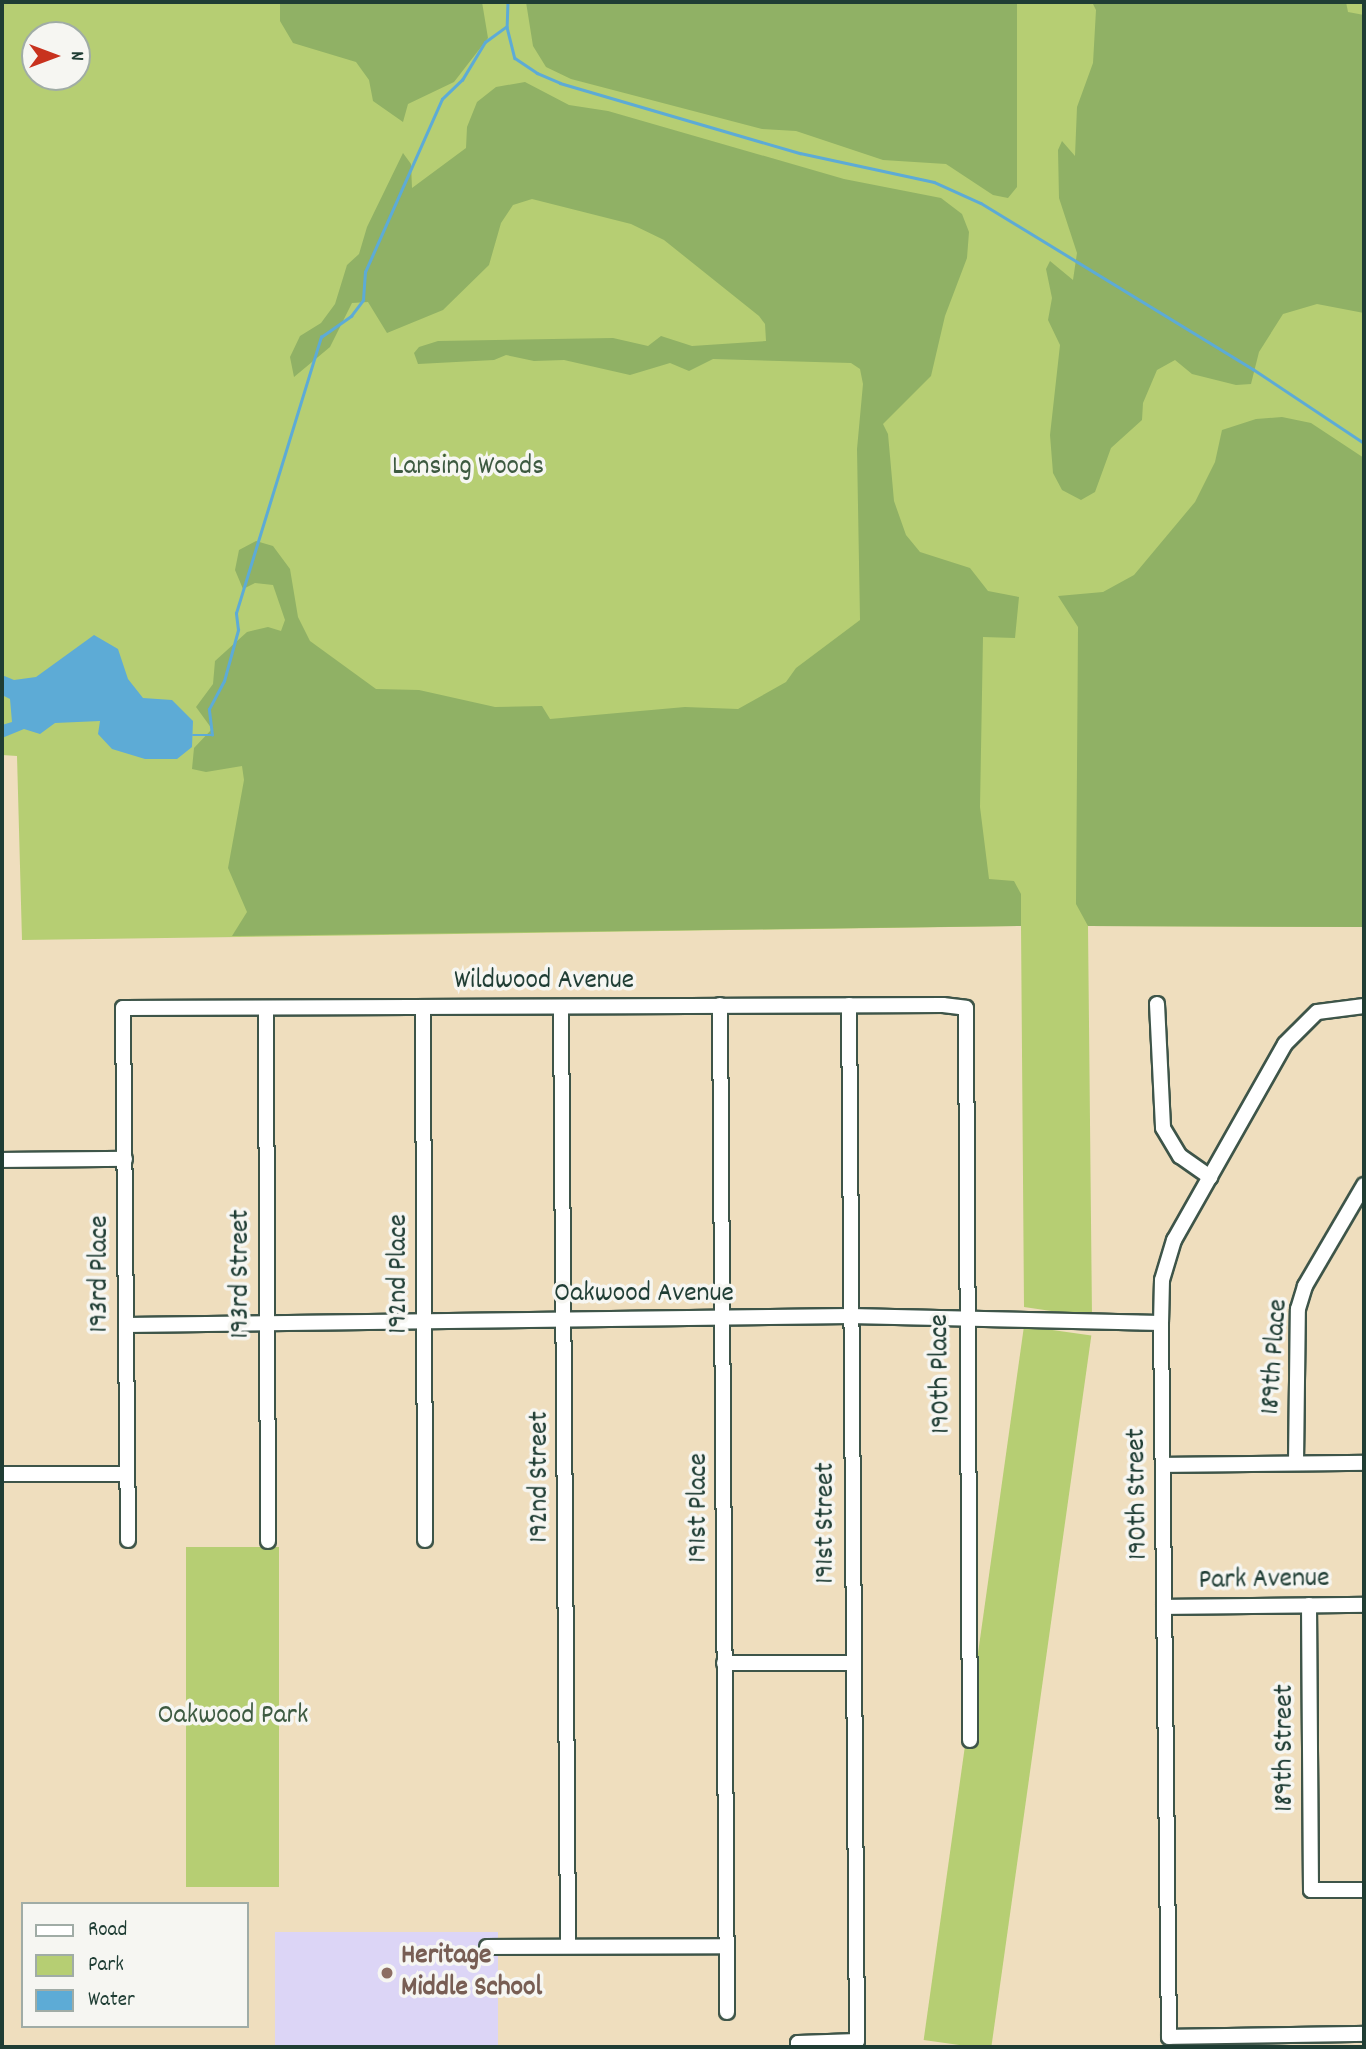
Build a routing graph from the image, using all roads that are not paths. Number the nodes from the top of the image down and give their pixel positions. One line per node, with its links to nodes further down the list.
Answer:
1 (1157, 1004): 12 (street)
2 (720, 1005): 3 (street, Wildwood Avenue); 5 (street, Wildwood Avenue); 18 (street, 191st Place)
3 (849, 1005): 9 (street, Wildwood Avenue); 14 (street, 191st Street)
4 (1364, 1006): 12 (street, 190th Street)
5 (561, 1007): 8 (street, Wildwood Avenue); 16 (street, 192nd Street)
6 (123, 1008): 7 (street, Wildwood Avenue); 10 (street, 193rd Place)
7 (266, 1008): 8 (street, Wildwood Avenue); 19 (street, 193rd Street)
8 (423, 1008): 17 (street, 192nd Place)
9 (966, 1009): 15 (street, 190th Place)
10 (125, 1159): 11 (street); 21 (street, 193rd Place)
11 (2, 1160)
12 (1210, 1177): 20 (street, 190th Street)
13 (1364, 1185): 22 (street, 189th Place)
14 (850, 1316): 15 (street, Oakwood Avenue); 18 (street, Oakwood Avenue); 34 (street, 191st Street)
15 (965, 1318): 20 (street, Oakwood Avenue); 35 (street, 190th Place)
16 (565, 1319): 17 (street, Oakwood Avenue); 18 (street, Oakwood Avenue); 37 (street, 192nd Street)
17 (425, 1320): 19 (street, Oakwood Avenue); 28 (street, 192nd Place)
18 (724, 1320): 33 (street, 191st Place)
19 (267, 1322): 21 (street, Oakwood Avenue); 29 (street, 193rd Street)
20 (1161, 1323): 24 (street, 190th Street)
21 (126, 1325): 26 (street, 193rd Place)
22 (1296, 1463): 23 (street); 24 (street)
23 (1364, 1463)
24 (1163, 1465): 32 (street, 190th Street)
25 (2, 1474): 26 (street)
26 (127, 1474): 27 (street, 193rd Place)
27 (128, 1540)
28 (425, 1540)
29 (268, 1541)
30 (1309, 1605): 31 (street, Park Avenue); 32 (street, Park Avenue); 36 (street, 189th Street)
31 (1364, 1605)
32 (1164, 1607): 41 (street, 190th Street)
33 (724, 1663): 34 (street); 38 (street, 191st Place)
34 (853, 1663): 42 (street, 191st Street)
35 (970, 1740)
36 (1364, 1890)
37 (568, 1946): 38 (street); 39 (street)
38 (726, 1946): 40 (street, 191st Place)
39 (487, 1947)
40 (727, 2011)
41 (1364, 2034)
42 (798, 2045)

